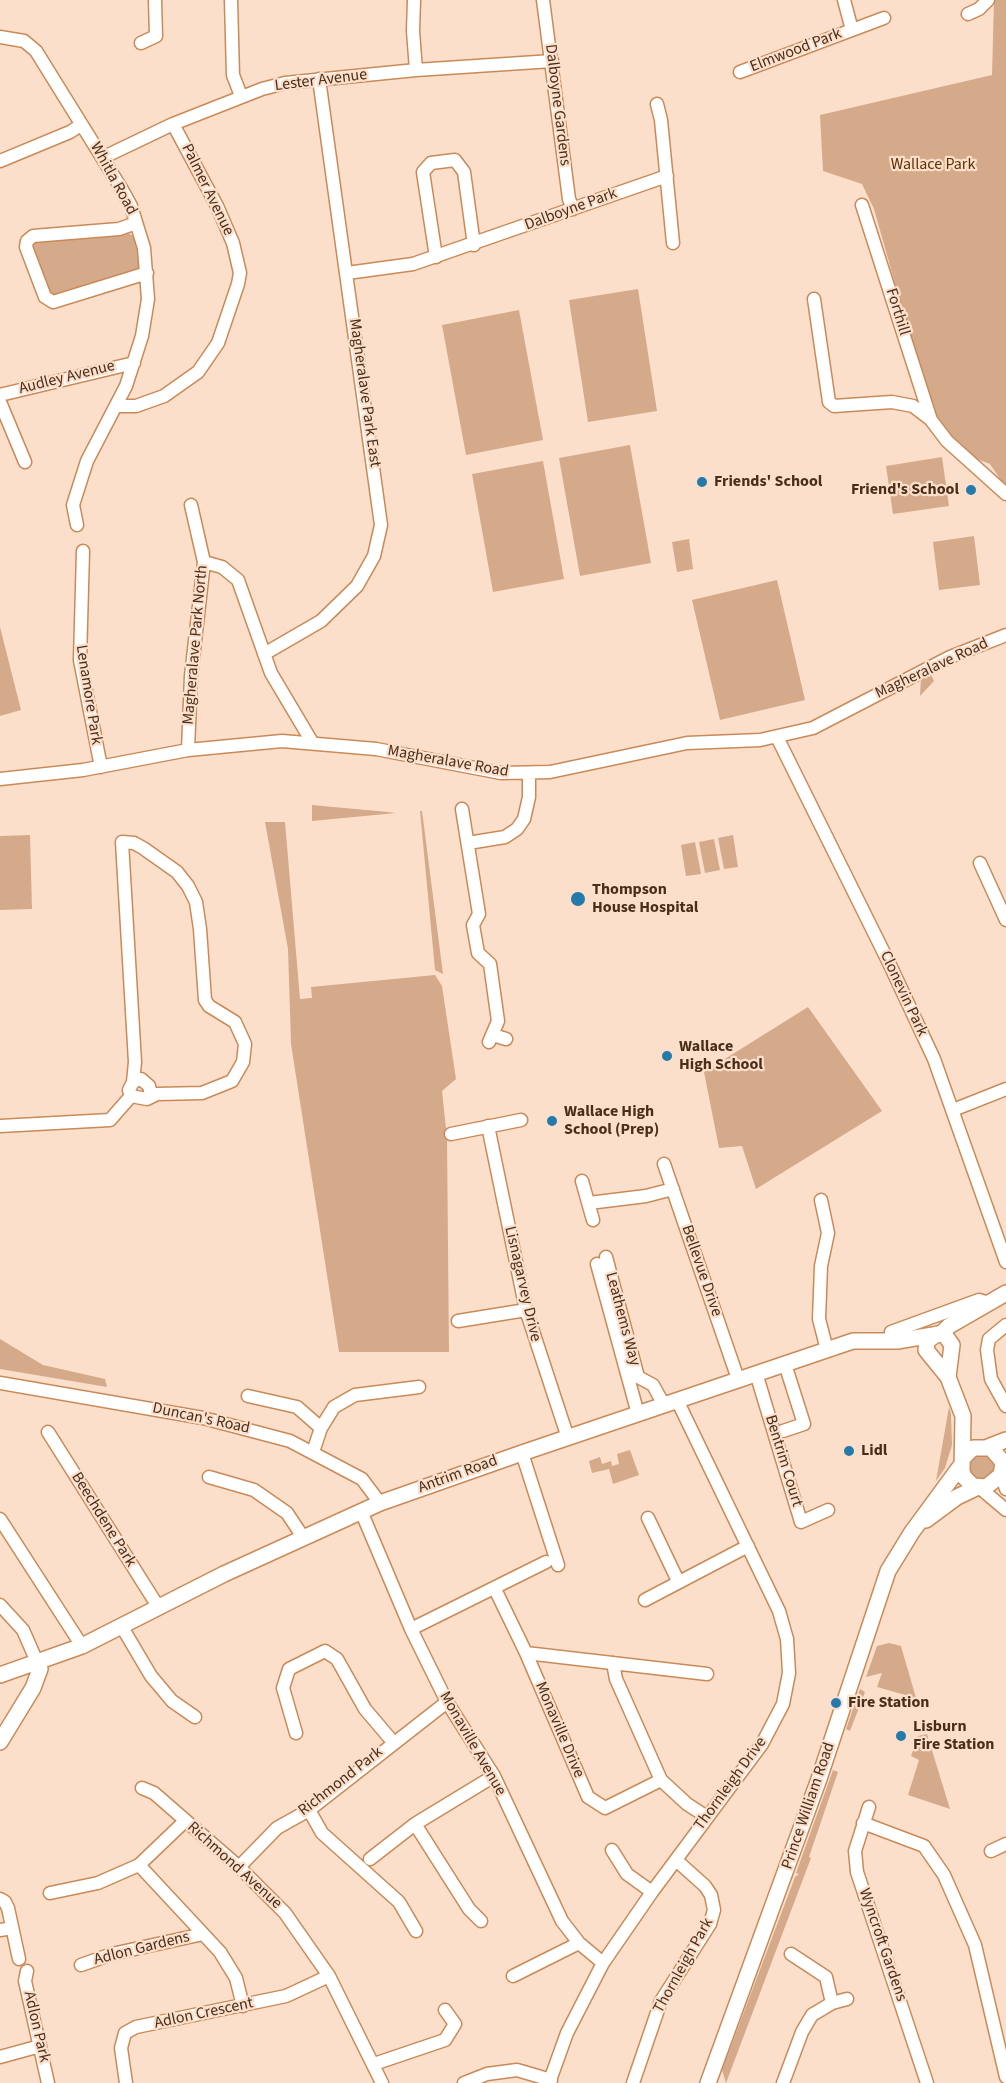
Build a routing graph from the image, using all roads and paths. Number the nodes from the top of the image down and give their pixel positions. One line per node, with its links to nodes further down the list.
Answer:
1 (155, 0): 11 (street)
2 (231, 0): 16 (street)
3 (414, 0): 13 (street)
4 (543, 0): 12 (street, Dalboyne Gardens)
5 (844, 0): 9 (street, Elmwood Park)
6 (988, 0): 7 (street)
7 (968, 14)
8 (884, 18): 9 (street, Elmwood Park)
9 (852, 30): 14 (street, Elmwood Park)
10 (0, 37): 19 (street, Whitla Road)
11 (141, 43)
12 (552, 61): 13 (street, Lester Avenue); 24 (street, Dalboyne Gardens)
13 (416, 70): 15 (street, Lester Avenue)
14 (740, 72)
15 (319, 79): 16 (street, Lester Avenue); 30 (street, Magheralave Park East)
16 (242, 96): 18 (street, Lester Avenue)
17 (657, 104): 22 (street)
18 (173, 124): 20 (street, Lester Avenue); 35 (street, Palmer Avenue)
19 (81, 125): 20 (street, Whitla Road); 21 (street)
20 (104, 157): 25 (street, Whitla Road)
21 (0, 161)
22 (667, 176): 24 (street, Dalboyne Park); 26 (street)
23 (862, 205): 36 (street, Forthill)
24 (573, 209): 27 (street, Dalboyne Park)
25 (136, 223): 29 (street, Whitla Road); 29 (street)
26 (673, 243)
27 (474, 245): 28 (street, Dalboyne Park); 28 (street)
28 (436, 257): 30 (street, Dalboyne Park)
29 (147, 273): 32 (street, Whitla Road)
30 (347, 273): 44 (street, Magheralave Park East)
31 (814, 299): 36 (street, Forthill)
32 (134, 363): 33 (street, Audley Avenue); 35 (street, Whitla Road)
33 (0, 395)
34 (0, 402): 37 (street)
35 (117, 406): 40 (street, Whitla Road)
36 (931, 420): 38 (street, Forthill)
37 (25, 462)
38 (1006, 494)
39 (191, 504): 42 (street, Magheralave Park North)
40 (77, 525)
41 (83, 551): 48 (street, Lenamore Park)
42 (204, 562): 44 (street); 47 (street, Magheralave Park North)
43 (1006, 635): 45 (street, Magheralave Road)
44 (264, 654): 46 (street)
45 (777, 736): 49 (street, Magheralave Road); 60 (street, Clonevin Park)
46 (312, 742): 47 (street, Magheralave Road); 49 (street, Magheralave Road)
47 (188, 750): 48 (street, Magheralave Road)
48 (100, 766): 50 (street, Magheralave Road)
49 (529, 774): 52 (street)
50 (2, 780)
51 (462, 809): 52 (street)
52 (468, 843): 55 (street)
53 (980, 863): 54 (street)
54 (1006, 920)
55 (506, 1039)
56 (133, 1082): 58 (street); 58 (street); 59 (street)
57 (1006, 1089): 60 (street)
58 (151, 1094): 59 (street)
59 (131, 1096): 62 (street)
60 (953, 1110): 71 (street, Clonevin Park)
61 (521, 1120): 63 (street)
62 (0, 1126)
63 (488, 1126): 64 (street); 74 (street, Lisnagarvey Drive)
64 (451, 1134)
65 (664, 1164): 67 (street, Bellevue Drive)
66 (582, 1180): 69 (street)
67 (672, 1189): 69 (street); 87 (street, Bellevue Drive)
68 (820, 1200): 81 (street)
69 (589, 1203): 70 (street)
70 (594, 1220)
71 (1006, 1262)
72 (1005, 1296): 73 (main road, Antrim Road)
73 (989, 1303): 75 (main road, Antrim Road); 76 (street)
74 (526, 1310): 77 (street); 98 (street, Lisnagarvey Drive)
75 (974, 1314): 79 (main road, Antrim Road); 82 (main road, Antrim Road)
76 (931, 1317): 79 (street); 80 (street)
77 (458, 1321)
78 (1006, 1325): 92 (street)
79 (937, 1334): 80 (main road, Antrim Road); 82 (main road); 83 (main road)
80 (894, 1337): 81 (main road, Antrim Road); 83 (main road, Antrim Road)
81 (827, 1350): 84 (main road, Antrim Road)
82 (952, 1351): 83 (main road); 86 (main road)
83 (932, 1358): 86 (main road)
84 (785, 1364): 85 (main road, Antrim Road); 96 (street, Bentrim Court)
85 (756, 1373): 87 (main road, Antrim Road); 108 (street, Bentrim Court)
86 (948, 1377): 94 (main road)
87 (738, 1379): 91 (main road, Antrim Road)
88 (0, 1383): 101 (street, Duncan's Road)
89 (419, 1387): 95 (street)
90 (248, 1395): 95 (street)
91 (670, 1402): 93 (main road, Antrim Road); 93 (street, Leathems Way); 115 (street, Thornleigh Drive)
92 (1006, 1406)
93 (638, 1414): 98 (main road, Antrim Road)
94 (963, 1416): 100 (main road); 103 (main road)
95 (321, 1428): 101 (street)
96 (783, 1431)
97 (48, 1432): 120 (street, Beechdene Park)
98 (568, 1438): 102 (main road, Antrim Road)
99 (1006, 1440): 100 (main road)
100 (987, 1447): 103 (main road); 104 (main road)
101 (313, 1452): 107 (street, Duncan's Road)
102 (522, 1452): 107 (main road, Antrim Road); 117 (street)
103 (963, 1461): 106 (main road); 113 (main road, Prince William Road)
104 (1004, 1475): 106 (main road)
105 (210, 1478): 114 (street)
106 (979, 1487): 109 (street); 113 (main road, Prince William Road)
107 (380, 1503): 110 (main road, Antrim Road)
108 (828, 1510)
109 (1006, 1510)
110 (361, 1511): 114 (main road, Antrim Road); 122 (street, Monaville Avenue)
111 (648, 1518): 116 (street)
112 (0, 1519): 123 (street)
113 (912, 1532): 179 (main road, Prince William Road)
114 (303, 1537): 120 (main road, Antrim Road)
115 (748, 1546): 116 (street); 139 (street, Thornleigh Drive)
116 (678, 1581): 118 (street)
117 (495, 1589): 122 (street); 124 (street, Monaville Drive)
118 (645, 1600)
119 (0, 1605): 125 (street)
120 (159, 1608): 121 (main road, Antrim Road)
121 (122, 1627): 123 (main road, Antrim Road); 130 (street)
122 (411, 1629): 129 (street, Monaville Avenue)
123 (82, 1646): 125 (main road, Antrim Road)
124 (526, 1653): 126 (street); 135 (street, Monaville Drive)
125 (37, 1662): 128 (main road, Antrim Road); 132 (main road)
126 (613, 1663): 127 (street); 135 (street)
127 (706, 1674)
128 (0, 1675)
129 (447, 1702): 133 (street, Richmond Park); 134 (street, Monaville Avenue)
130 (195, 1717)
131 (296, 1734): 133 (street)
132 (0, 1742)
133 (393, 1742): 138 (street, Richmond Park)
134 (494, 1776): 142 (street); 157 (street, Monaville Avenue)
135 (661, 1780): 139 (street)
136 (142, 1788): 140 (street, Richmond Avenue)
137 (869, 1807): 141 (street, Wyncroft Gardens)
138 (309, 1810): 149 (street, Richmond Park); 155 (street)
139 (707, 1817): 147 (street, Thornleigh Drive)
140 (184, 1822): 148 (street); 149 (street, Richmond Avenue)
141 (863, 1823): 172 (street); 181 (street, Wyncroft Gardens)
142 (415, 1824): 146 (street); 153 (street)
143 (1006, 1844): 145 (street)
144 (612, 1850): 150 (street)
145 (991, 1851)
146 (370, 1859)
147 (676, 1860): 150 (street, Thornleigh Drive); 178 (street, Thornleigh Park)
148 (139, 1865): 151 (street); 156 (street, Adlon Gardens)
149 (239, 1867): 163 (street, Richmond Avenue)
150 (652, 1892): 160 (street, Thornleigh Drive)
151 (50, 1893)
152 (0, 1899): 154 (street)
153 (481, 1921)
154 (6, 1929): 159 (street)
155 (416, 1931)
156 (203, 1934): 161 (street, Adlon Gardens); 167 (street, Adlon Gardens)
157 (579, 1943): 160 (street, Monaville Avenue); 164 (street)
158 (791, 1954): 166 (street)
159 (20, 1959)
160 (603, 1964): 173 (street, Thornleigh Drive)
161 (81, 1965)
162 (27, 1971): 169 (street, Adlon Park)
163 (329, 1976): 167 (street, Adlon Crescent); 171 (street, Richmond Avenue)
164 (513, 1976)
165 (847, 1999): 166 (street)
166 (832, 2003): 180 (street)
167 (243, 2006): 175 (street, Adlon Crescent)
168 (446, 2010): 171 (street)
169 (40, 2046): 170 (street); 174 (street, Adlon Park)
170 (0, 2057)
171 (374, 2064): 176 (street, Richmond Avenue)
172 (1006, 2077)
173 (550, 2082): 177 (street)
174 (48, 2083)
175 (126, 2083)
176 (382, 2083)
177 (464, 2083)
178 (633, 2083)
179 (708, 2083)
180 (783, 2083)
181 (927, 2083)

